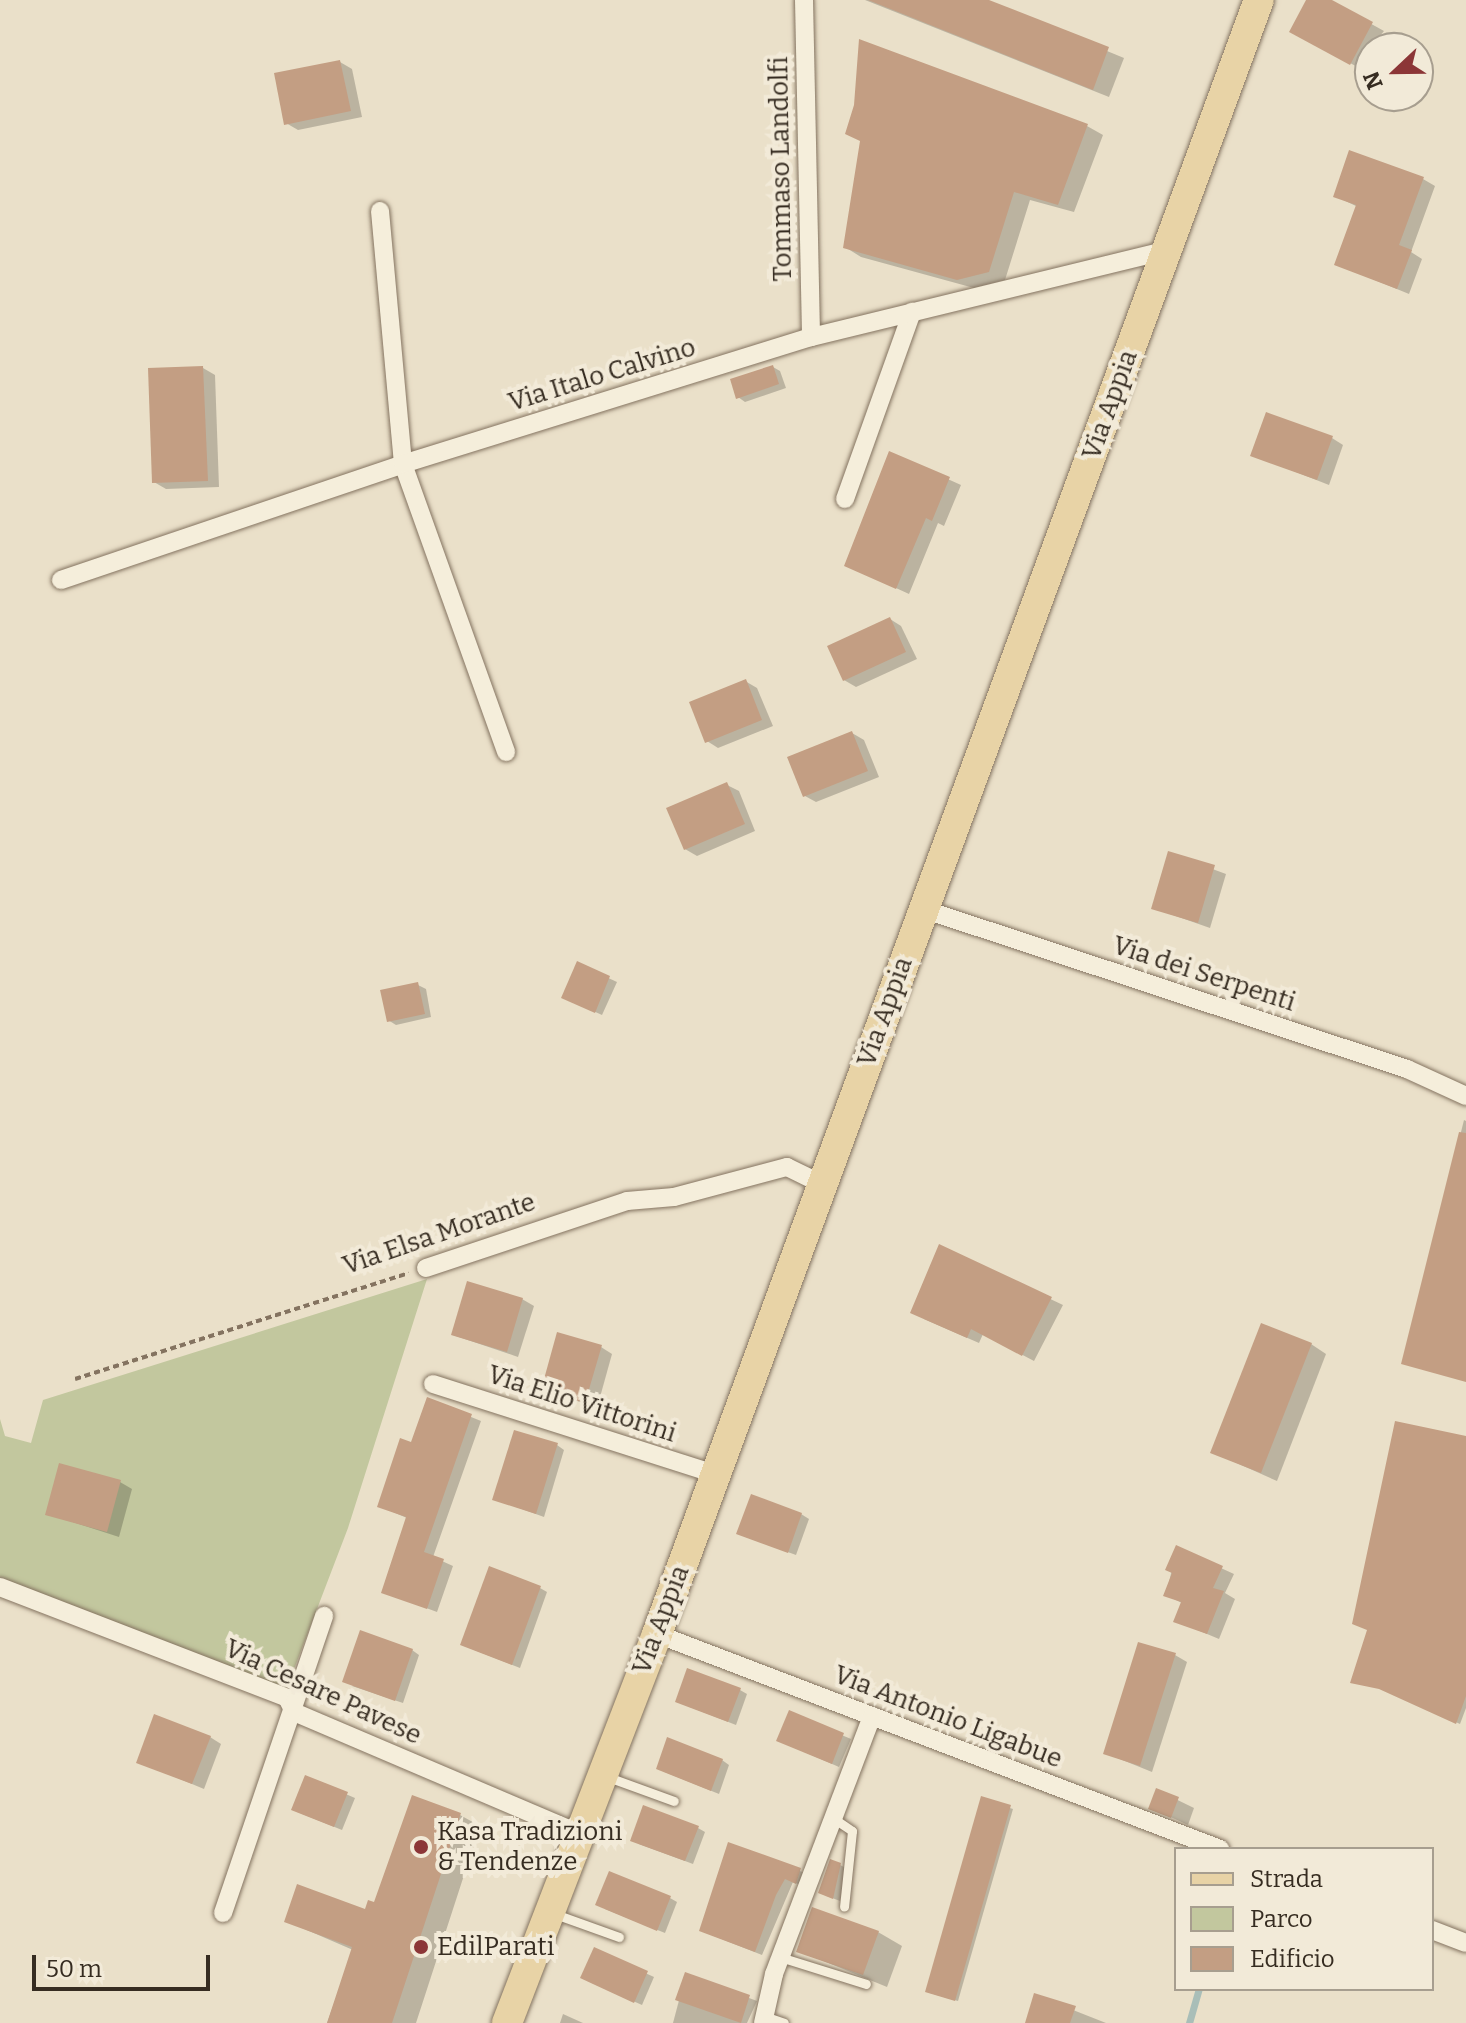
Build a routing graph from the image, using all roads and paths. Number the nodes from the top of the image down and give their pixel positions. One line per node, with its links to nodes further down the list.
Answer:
1 (804, 0): 6 (street, Tommaso Landolfi)
2 (1259, 0): 4 (main road, Via Appia)
3 (380, 211): 7 (street)
4 (1168, 250): 5 (street, Via Italo Calvino); 11 (main road, Via Appia)
5 (912, 312): 6 (street, Via Italo Calvino); 8 (street)
6 (811, 337): 7 (street, Via Italo Calvino)
7 (403, 464): 9 (street, Via Italo Calvino); 10 (street)
8 (845, 499)
9 (61, 580)
10 (506, 752)
11 (923, 909): 12 (street, Via dei Serpenti); 13 (main road, Via Appia)
12 (1466, 1096)
13 (822, 1184): 14 (street, Via Elsa Morante); 17 (main road, Via Appia)
14 (426, 1268): 15 (path, Via Elsa Morante)
15 (75, 1379)
16 (433, 1384): 17 (street, Via Elio Vittorini)
17 (715, 1474): 20 (main road, Via Appia)
18 (0, 1587): 21 (street, Via Cesare Pavese)
19 (324, 1616): 21 (street)
20 (657, 1634): 22 (street, Via Antonio Ligabue); 23 (main road, Via Appia)
21 (294, 1712): 26 (street, Via Cesare Pavese); 30 (street)
22 (872, 1716): 25 (street); 27 (street, Via Antonio Ligabue)
23 (601, 1774): 24 (lane); 26 (main road, Via Appia)
24 (674, 1801)
25 (833, 1818): 28 (lane); 34 (street)
26 (577, 1833): 29 (main road, Via Appia)
27 (1215, 1847)
28 (844, 1907)
29 (548, 1912): 32 (lane); 37 (main road, Via Appia)
30 (223, 1913)
31 (1434, 1931): 33 (street)
32 (619, 1937)
33 (1466, 1943)
34 (780, 1957): 35 (lane); 36 (street)
35 (866, 1984)
36 (764, 2020): 38 (lane)
37 (507, 2023)
38 (784, 2023)

